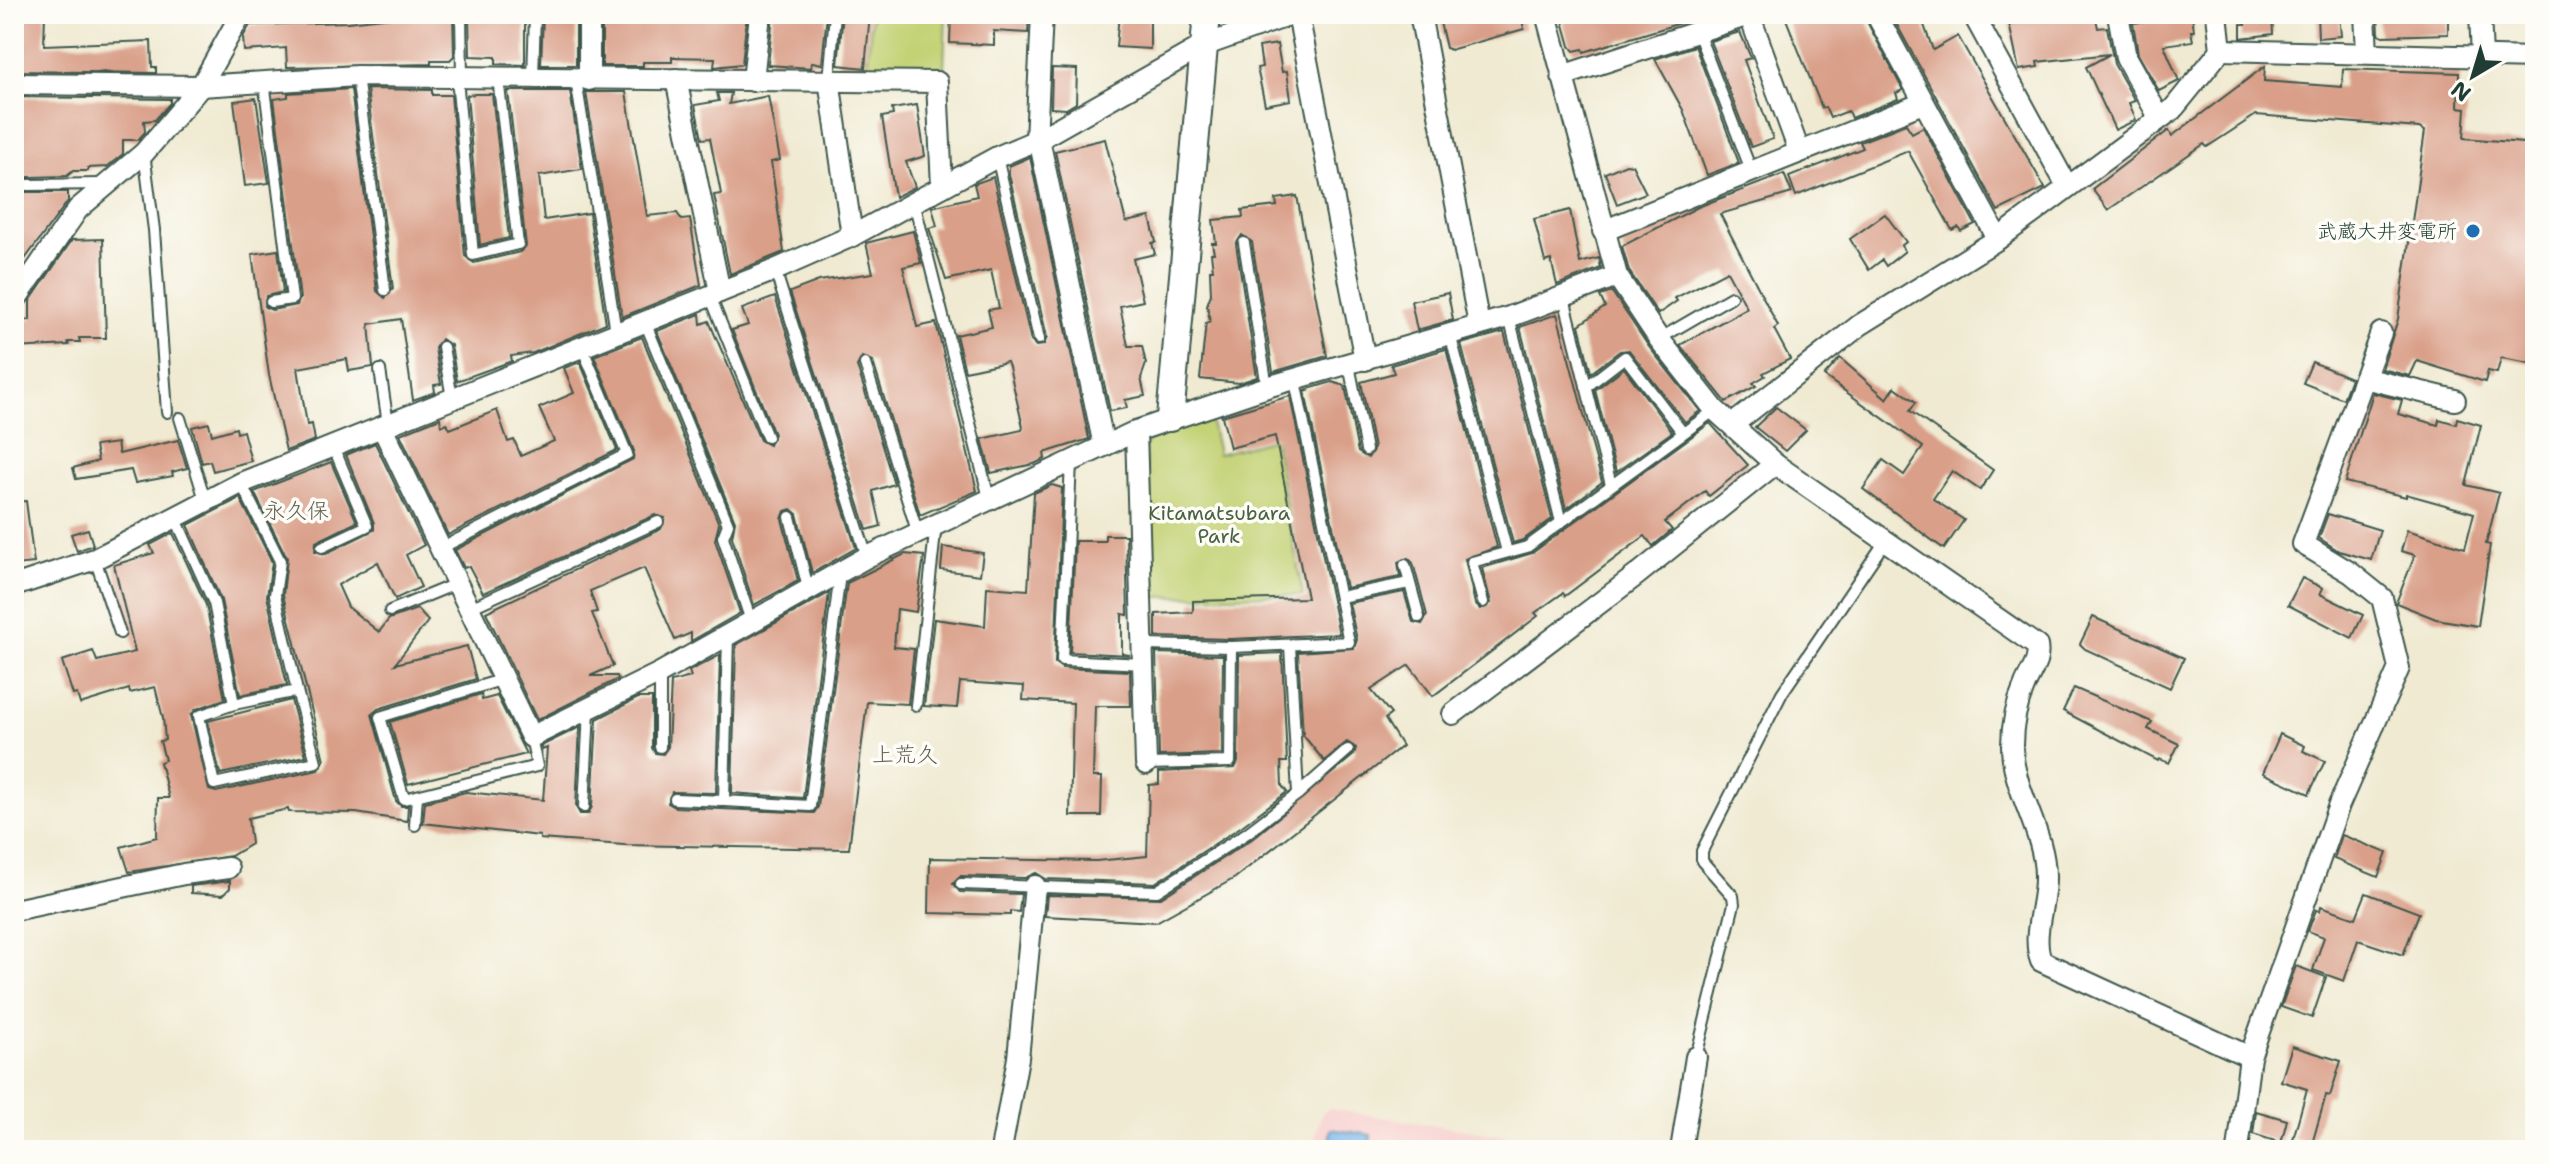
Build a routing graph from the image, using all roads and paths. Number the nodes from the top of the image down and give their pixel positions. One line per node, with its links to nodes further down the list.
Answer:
1 (333, 14): 19 (lane)
2 (461, 14): 28 (lane)
3 (535, 14): 30 (lane)
4 (589, 14): 32 (street)
5 (760, 14): 35 (street)
6 (835, 14): 33 (lane)
7 (1042, 14): 40 (street)
8 (1207, 14): 21 (street)
9 (1296, 14): 21 (street); 72 (street)
10 (1420, 14): 64 (street)
11 (1546, 14): 27 (street)
12 (1876, 14): 38 (street)
13 (1973, 14): 47 (street)
14 (2118, 14): 39 (street)
15 (2217, 14): 22 (street)
16 (2365, 14): 23 (street)
17 (2480, 14): 24 (street)
18 (1749, 15): 20 (street); 41 (street)
19 (240, 16): 37 (street)
20 (1697, 30): 27 (street); 44 (lane)
21 (1203, 46): 40 (street); 84 (street)
22 (2221, 50): 23 (street); 39 (street)
23 (2367, 53): 24 (street)
24 (2482, 57): 25 (street)
25 (2535, 58)
26 (357, 76): 28 (street); 34 (street); 56 (lane)
27 (1562, 76): 50 (street)
28 (459, 78): 29 (street); 29 (lane)
29 (498, 78): 30 (street)
30 (533, 78): 32 (street)
31 (676, 79): 32 (street); 35 (street); 57 (street)
32 (582, 80): 65 (lane)
33 (829, 80): 35 (street); 48 (street); 51 (street)
34 (264, 81): 37 (street); 61 (lane)
35 (753, 81)
36 (14, 84): 37 (street)
37 (201, 86): 42 (street)
38 (1923, 103): 41 (street); 52 (street)
39 (2159, 117): 47 (street)
40 (1037, 139): 43 (street); 91 (street)
41 (1799, 151): 44 (street)
42 (144, 153): 45 (street); 82 (lane)
43 (997, 157): 48 (street); 68 (lane)
44 (1751, 170): 50 (street)
45 (108, 184): 46 (lane); 60 (street)
46 (28, 185)
47 (2067, 186): 52 (street)
48 (942, 187): 49 (street)
49 (914, 202): 51 (street); 97 (lane)
50 (1603, 231): 55 (street)
51 (852, 236): 54 (street)
52 (1998, 239): 85 (street)
53 (1244, 243): 77 (lane)
54 (775, 270): 57 (street); 109 (lane)
55 (1617, 276): 59 (street); 69 (street)
56 (385, 290)
57 (715, 294): 63 (street); 89 (lane)
58 (1731, 297): 69 (lane)
59 (1564, 298): 62 (street); 78 (lane)
60 (14, 302)
61 (271, 302)
62 (1509, 317): 64 (street); 102 (lane)
63 (645, 322): 65 (street); 122 (lane)
64 (1479, 325): 67 (street)
65 (616, 332): 71 (street)
66 (2381, 333): 75 (street)
67 (1450, 334): 72 (street); 108 (lane)
68 (1039, 339)
69 (1659, 339): 81 (street)
70 (443, 347): 79 (lane)
71 (582, 347): 79 (street); 107 (lane)
72 (1357, 363): 76 (street); 92 (lane)
73 (865, 364): 104 (lane)
74 (380, 370): 86 (lane)
75 (2364, 378): 80 (street); 150 (street)
76 (1295, 381): 77 (street); 117 (lane)
77 (1267, 387): 84 (street)
78 (1586, 387): 88 (lane); 96 (lane)
79 (452, 398): 86 (street)
80 (2455, 400)
81 (1715, 410): 85 (street); 88 (lane)
82 (167, 412)
83 (180, 418): 98 (lane)
84 (1170, 418): 87 (street)
85 (1732, 425): 94 (street)
86 (385, 426): 90 (street); 107 (street)
87 (1136, 431): 91 (street); 127 (street)
88 (1683, 433): 96 (lane)
89 (767, 437)
90 (333, 446): 95 (street); 106 (lane)
91 (1104, 446): 93 (street)
92 (1366, 450)
93 (1071, 462): 97 (street); 127 (lane)
94 (1775, 464): 105 (street); 134 (street)
95 (241, 483): 98 (street); 130 (lane)
96 (1611, 485): 102 (lane)
97 (989, 498): 103 (street)
98 (206, 503): 99 (street)
99 (175, 517): 110 (street); 131 (lane)
100 (790, 517): 116 (lane)
101 (658, 522): 119 (lane)
102 (1561, 522): 108 (lane)
103 (936, 524): 104 (street); 132 (lane)
104 (918, 534): 109 (street)
105 (1886, 540): 149 (lane); 150 (street)
106 (322, 547)
107 (441, 548): 113 (street)
108 (1507, 552): 118 (lane)
109 (867, 557): 112 (street)
110 (95, 559): 115 (street); 123 (lane)
111 (1405, 565): 114 (lane)
112 (840, 572): 116 (street); 142 (lane)
113 (458, 583): 119 (street); 120 (lane)
114 (1409, 583): 117 (lane); 121 (lane)
115 (14, 586)
116 (808, 588): 122 (street)
117 (1340, 597): 125 (lane)
118 (1483, 602)
119 (470, 608): 129 (street)
120 (390, 611)
121 (1419, 617)
122 (751, 621): 124 (street)
123 (120, 633)
124 (728, 634): 128 (street); 142 (lane)
125 (1290, 645): 126 (lane); 139 (lane)
126 (1231, 647): 127 (lane); 138 (lane)
127 (1144, 654): 138 (street)
128 (660, 673): 133 (street); 136 (lane)
129 (504, 679): 135 (street); 140 (lane)
130 (297, 691): 131 (lane); 131 (lane)
131 (234, 704)
132 (916, 705)
133 (589, 711): 135 (street); 143 (lane)
134 (1453, 714)
135 (531, 737): 140 (lane)
136 (660, 747)
137 (1348, 750): 139 (lane)
138 (1146, 764)
139 (1298, 794): 147 (lane)
140 (417, 796): 144 (lane)
141 (675, 799): 142 (lane)
142 (724, 801)
143 (584, 807)
144 (415, 825)
145 (228, 868): 148 (street)
146 (961, 884): 147 (lane)
147 (1035, 886): 151 (street)
148 (14, 910)
149 (1696, 1057): 152 (street)
150 (2250, 1057): 153 (street)
151 (1001, 1150)
152 (1681, 1150)
153 (2238, 1150)

